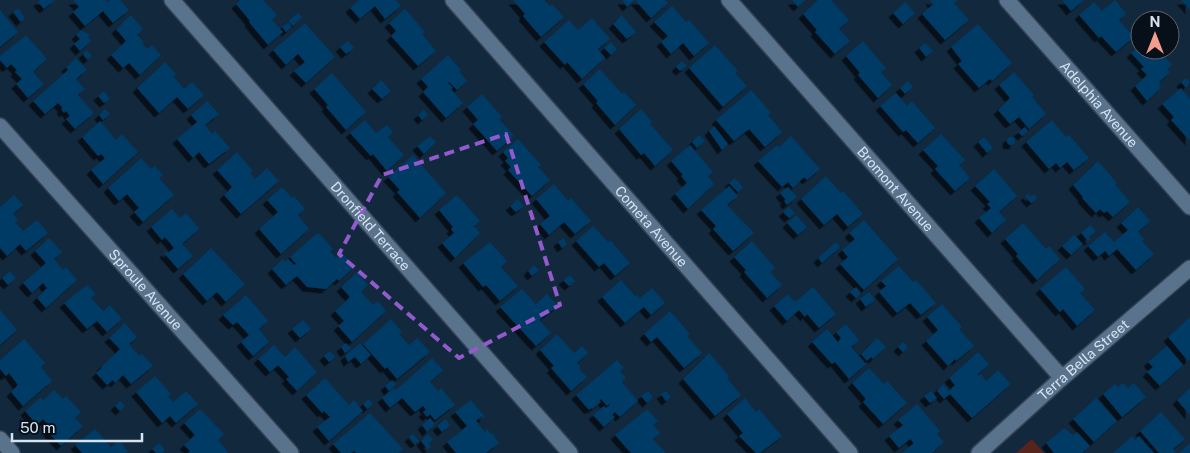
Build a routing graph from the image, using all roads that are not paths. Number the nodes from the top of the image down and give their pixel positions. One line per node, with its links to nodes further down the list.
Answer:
1 (172, 0): 12 (street, Dronfield Terrace)
2 (453, 0): 13 (street, Cometa Avenue)
3 (729, 0): 8 (street, Bromont Avenue)
4 (1007, 0): 6 (street, Adelphia Avenue)
5 (0, 126): 11 (street, Sproule Avenue)
6 (1190, 207)
7 (1190, 268): 8 (street, Terra Bella Street)
8 (1062, 378): 14 (street, Terra Bella Street)
9 (0, 439): 10 (street)
10 (12, 453)
11 (291, 453)
12 (570, 453)
13 (850, 453)
14 (980, 453)

